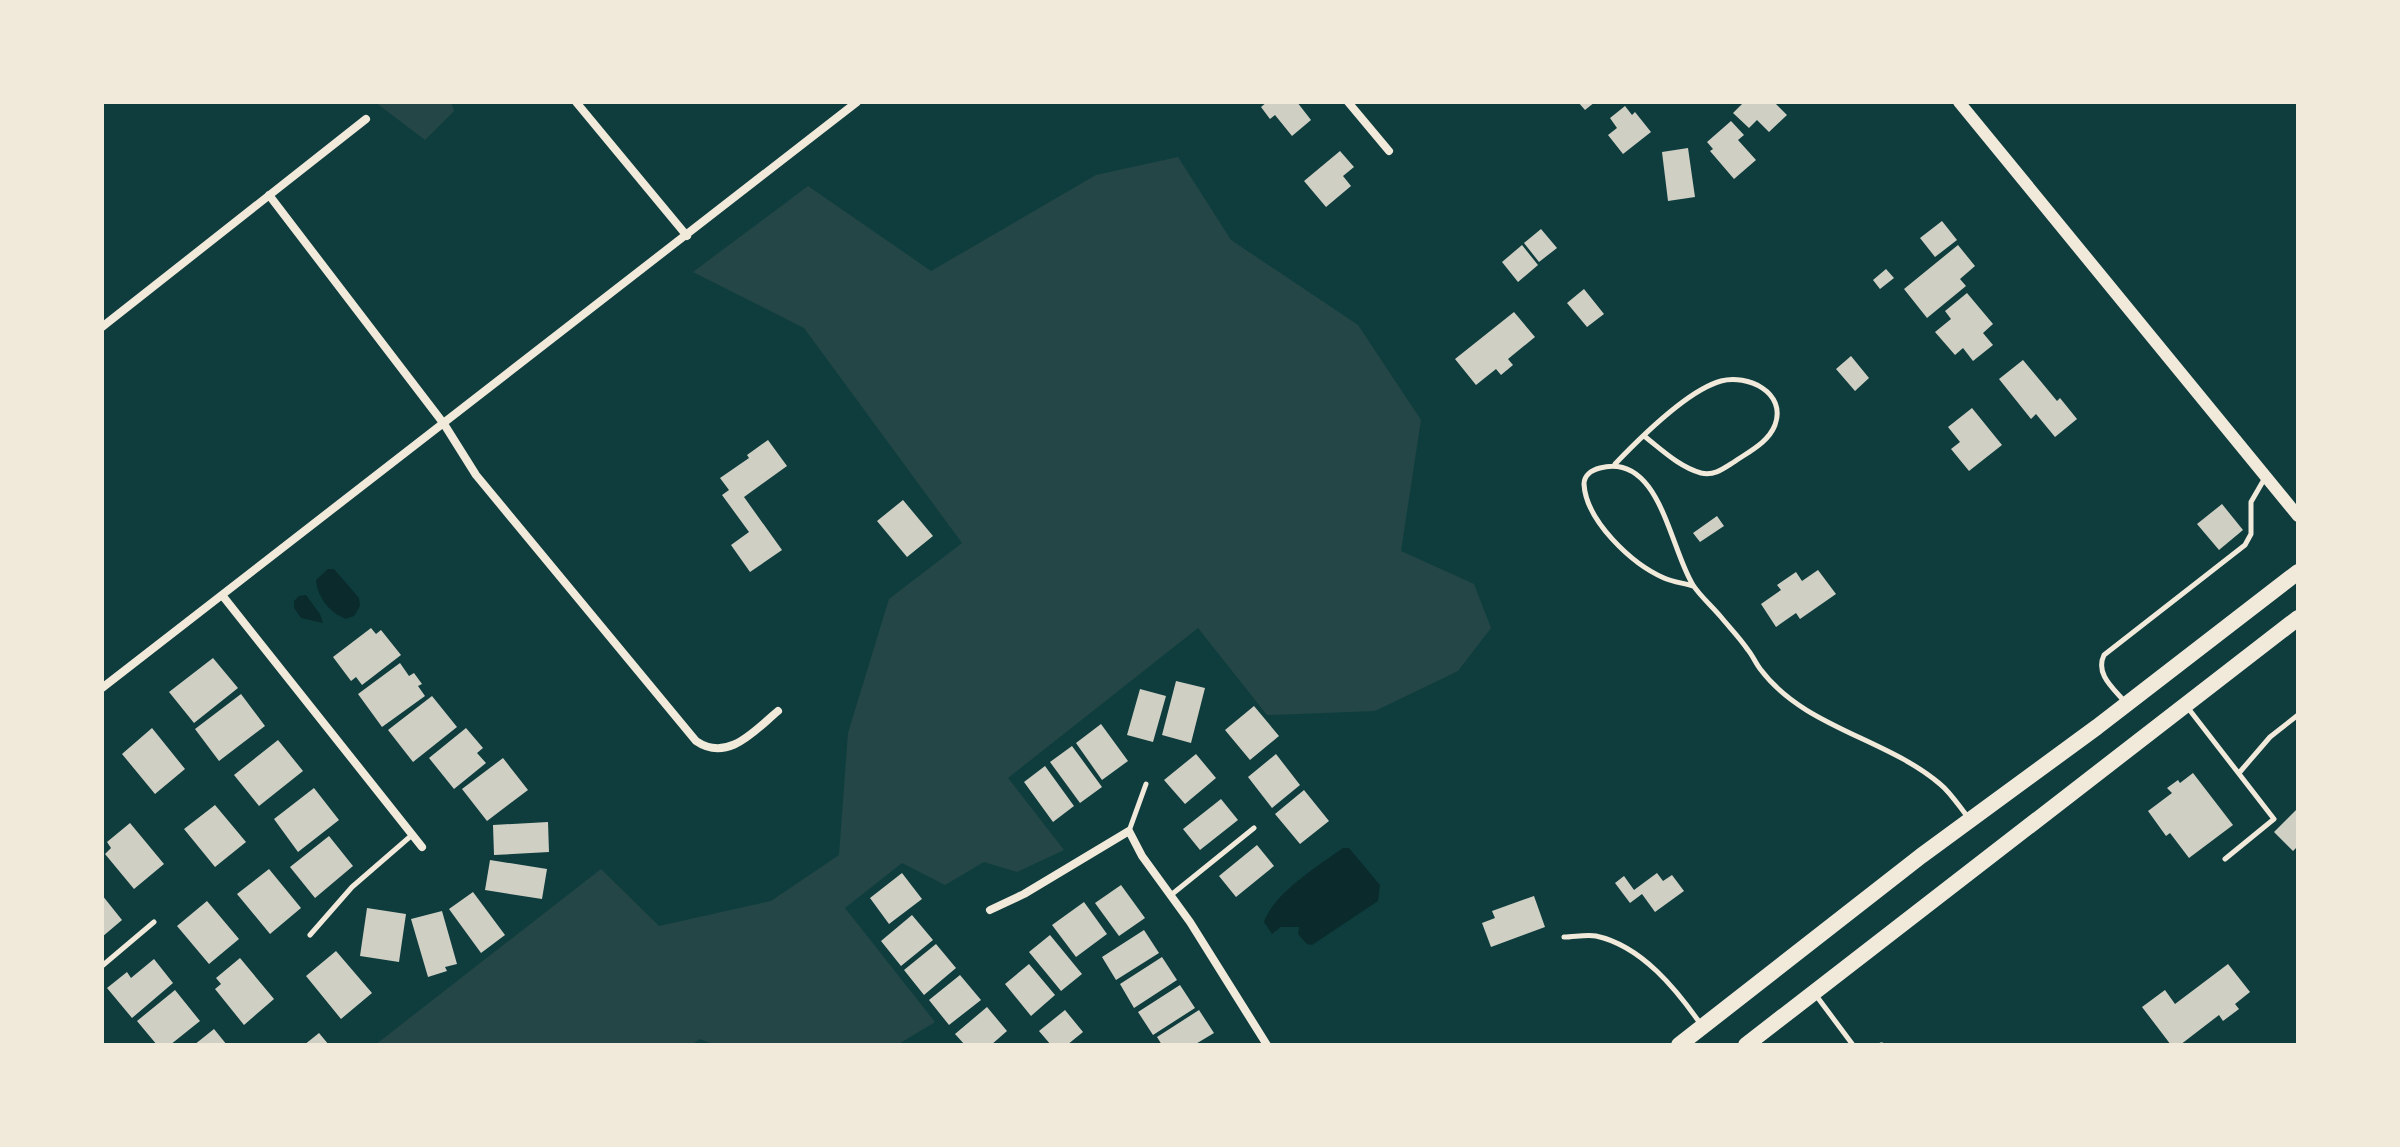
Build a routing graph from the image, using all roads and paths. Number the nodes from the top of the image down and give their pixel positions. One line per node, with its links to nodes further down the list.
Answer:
1 (576, 102): 8 (street)
2 (857, 102): 8 (street)
3 (1348, 102): 6 (street)
4 (1959, 102): 13 (street)
5 (366, 119): 7 (street)
6 (1389, 151)
7 (269, 195): 9 (street); 10 (street)
8 (687, 236): 10 (street)
9 (102, 327)
10 (444, 424): 17 (street); 22 (street)
11 (1644, 436): 11 (lane); 12 (lane)
12 (1615, 464): 16 (lane); 16 (lane)
13 (2266, 475): 14 (street); 20 (lane)
14 (2298, 516)
15 (2298, 572): 20 (main road)
16 (1693, 586): 26 (lane)
17 (222, 595): 19 (street); 29 (street)
18 (2298, 618): 21 (main road)
19 (102, 688)
20 (2127, 704): 26 (main road)
21 (2185, 704): 24 (lane); 38 (main road)
22 (778, 711)
23 (2298, 715): 24 (lane)
24 (2239, 773): 31 (lane)
25 (1146, 784): 28 (lane)
26 (1970, 820): 39 (main road)
27 (1254, 828): 32 (lane)
28 (1129, 831): 32 (street); 33 (street)
29 (412, 835): 30 (street); 35 (lane)
30 (422, 847)
31 (2225, 859)
32 (1171, 895): 40 (street)
33 (990, 910)
34 (154, 922): 37 (lane)
35 (310, 935)
36 (1564, 937): 39 (lane)
37 (102, 966)
38 (1813, 992): 42 (main road); 43 (lane)
39 (1702, 1027): 41 (main road)
40 (1267, 1045)
41 (1679, 1045)
42 (1746, 1045)
43 (1853, 1045)

